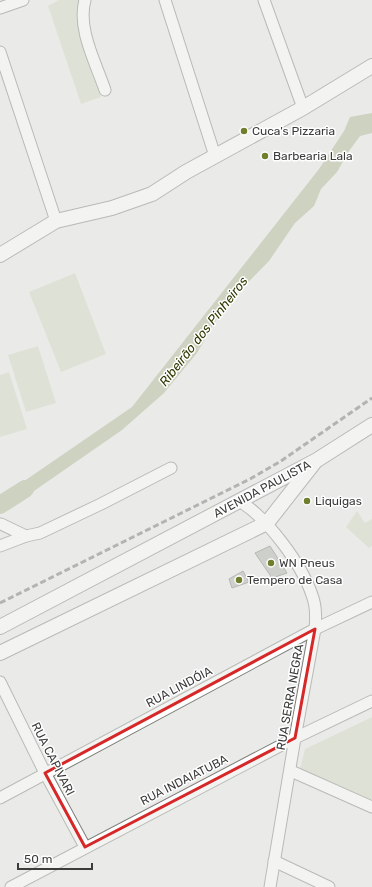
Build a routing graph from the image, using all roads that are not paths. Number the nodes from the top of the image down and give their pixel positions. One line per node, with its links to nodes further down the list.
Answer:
1 (23, 0): 5 (street)
2 (85, 0): 8 (street)
3 (165, 0): 10 (street)
4 (264, 0): 9 (street)
5 (0, 8)
6 (0, 52): 11 (street)
7 (372, 66): 9 (main road)
8 (104, 90)
9 (303, 108): 10 (main road)
10 (216, 156): 11 (main road)
11 (56, 221): 12 (main road)
12 (0, 255)
13 (372, 424): 14 (main road)
14 (317, 460): 16 (main road, AVENIDA PAULISTA); 18 (main road, AVENIDA PAULISTA)
15 (171, 468): 19 (street)
16 (240, 501): 18 (street, RUA SERRA NEGRA); 22 (main road, AVENIDA PAULISTA)
17 (0, 520): 19 (street)
18 (267, 524): 23 (street, RUA SERRA NEGRA); 24 (main road, AVENIDA PAULISTA)
19 (26, 536): 20 (street)
20 (0, 546)
21 (372, 602): 23 (street, RUA LINDÓIA)
22 (0, 627)
23 (316, 629): 27 (street, RUA SERRA NEGRA); 29 (street, RUA LINDÓIA)
24 (0, 652)
25 (0, 682): 29 (street, RUA CAPIVARI)
26 (372, 701): 27 (street, RUA INDAIATUBA)
27 (295, 738): 28 (street, RUA SERRA NEGRA); 32 (street, RUA INDAIATUBA)
28 (290, 771): 31 (street); 33 (street, RUA SERRA NEGRA)
29 (45, 773): 30 (street, RUA LINDÓIA); 32 (street, RUA CAPIVARI)
30 (0, 798)
31 (372, 807)
32 (85, 847): 35 (street, RUA INDAIATUBA)
33 (274, 861): 34 (street, RUA SERRA NEGRA); 36 (street)
34 (268, 886)
35 (11, 887)
36 (328, 887)

